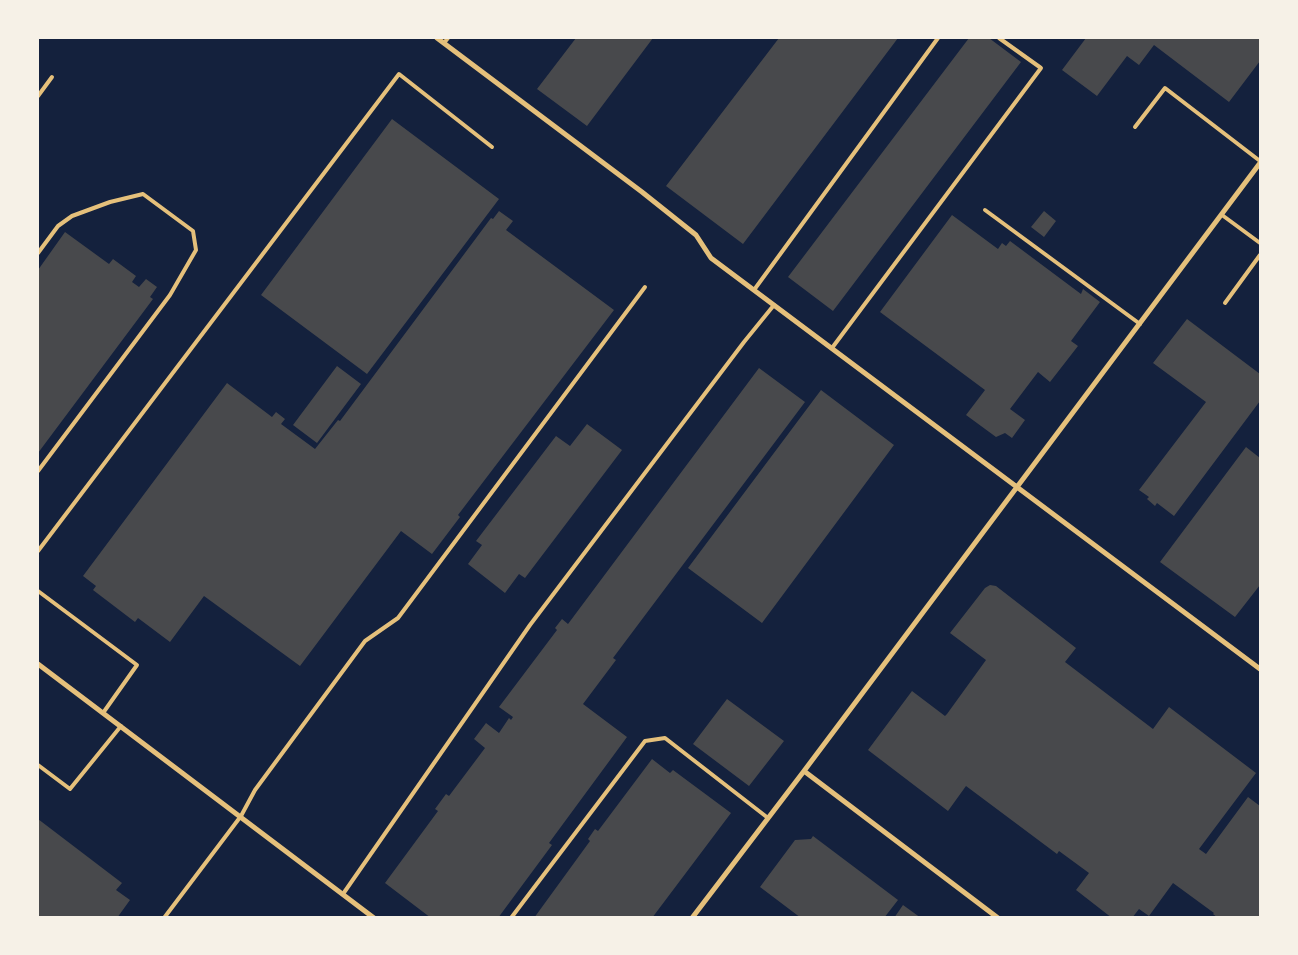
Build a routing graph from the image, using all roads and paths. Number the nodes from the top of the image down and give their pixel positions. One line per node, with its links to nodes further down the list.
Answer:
1 (437, 38): 4 (street)
2 (938, 38): 16 (lane)
3 (999, 38): 20 (lane)
4 (446, 40): 16 (street)
5 (52, 76): 6 (lane)
6 (38, 96)
7 (1135, 127): 9 (lane)
8 (492, 147): 23 (lane)
9 (1260, 162): 11 (street)
10 (985, 210): 19 (lane)
11 (1222, 215): 12 (lane); 19 (street)
12 (1260, 243)
13 (38, 253): 21 (lane)
14 (1260, 254): 17 (lane)
15 (646, 286): 31 (lane)
16 (754, 290): 18 (street)
17 (1225, 303)
18 (774, 305): 20 (street); 33 (lane)
19 (1140, 324): 22 (street)
20 (832, 348): 22 (street)
21 (38, 471)
22 (1018, 488): 26 (street); 30 (street)
23 (38, 551)
24 (38, 591): 27 (lane)
25 (38, 664): 27 (street)
26 (1260, 669)
27 (103, 712): 28 (street)
28 (121, 726): 29 (lane); 31 (street)
29 (38, 765)
30 (804, 771): 32 (street); 38 (street)
31 (241, 816): 33 (street); 34 (lane)
32 (768, 818): 36 (lane); 37 (street)
33 (342, 894): 35 (street)
34 (164, 918)
35 (374, 918)
36 (511, 918)
37 (692, 918)
38 (998, 918)

